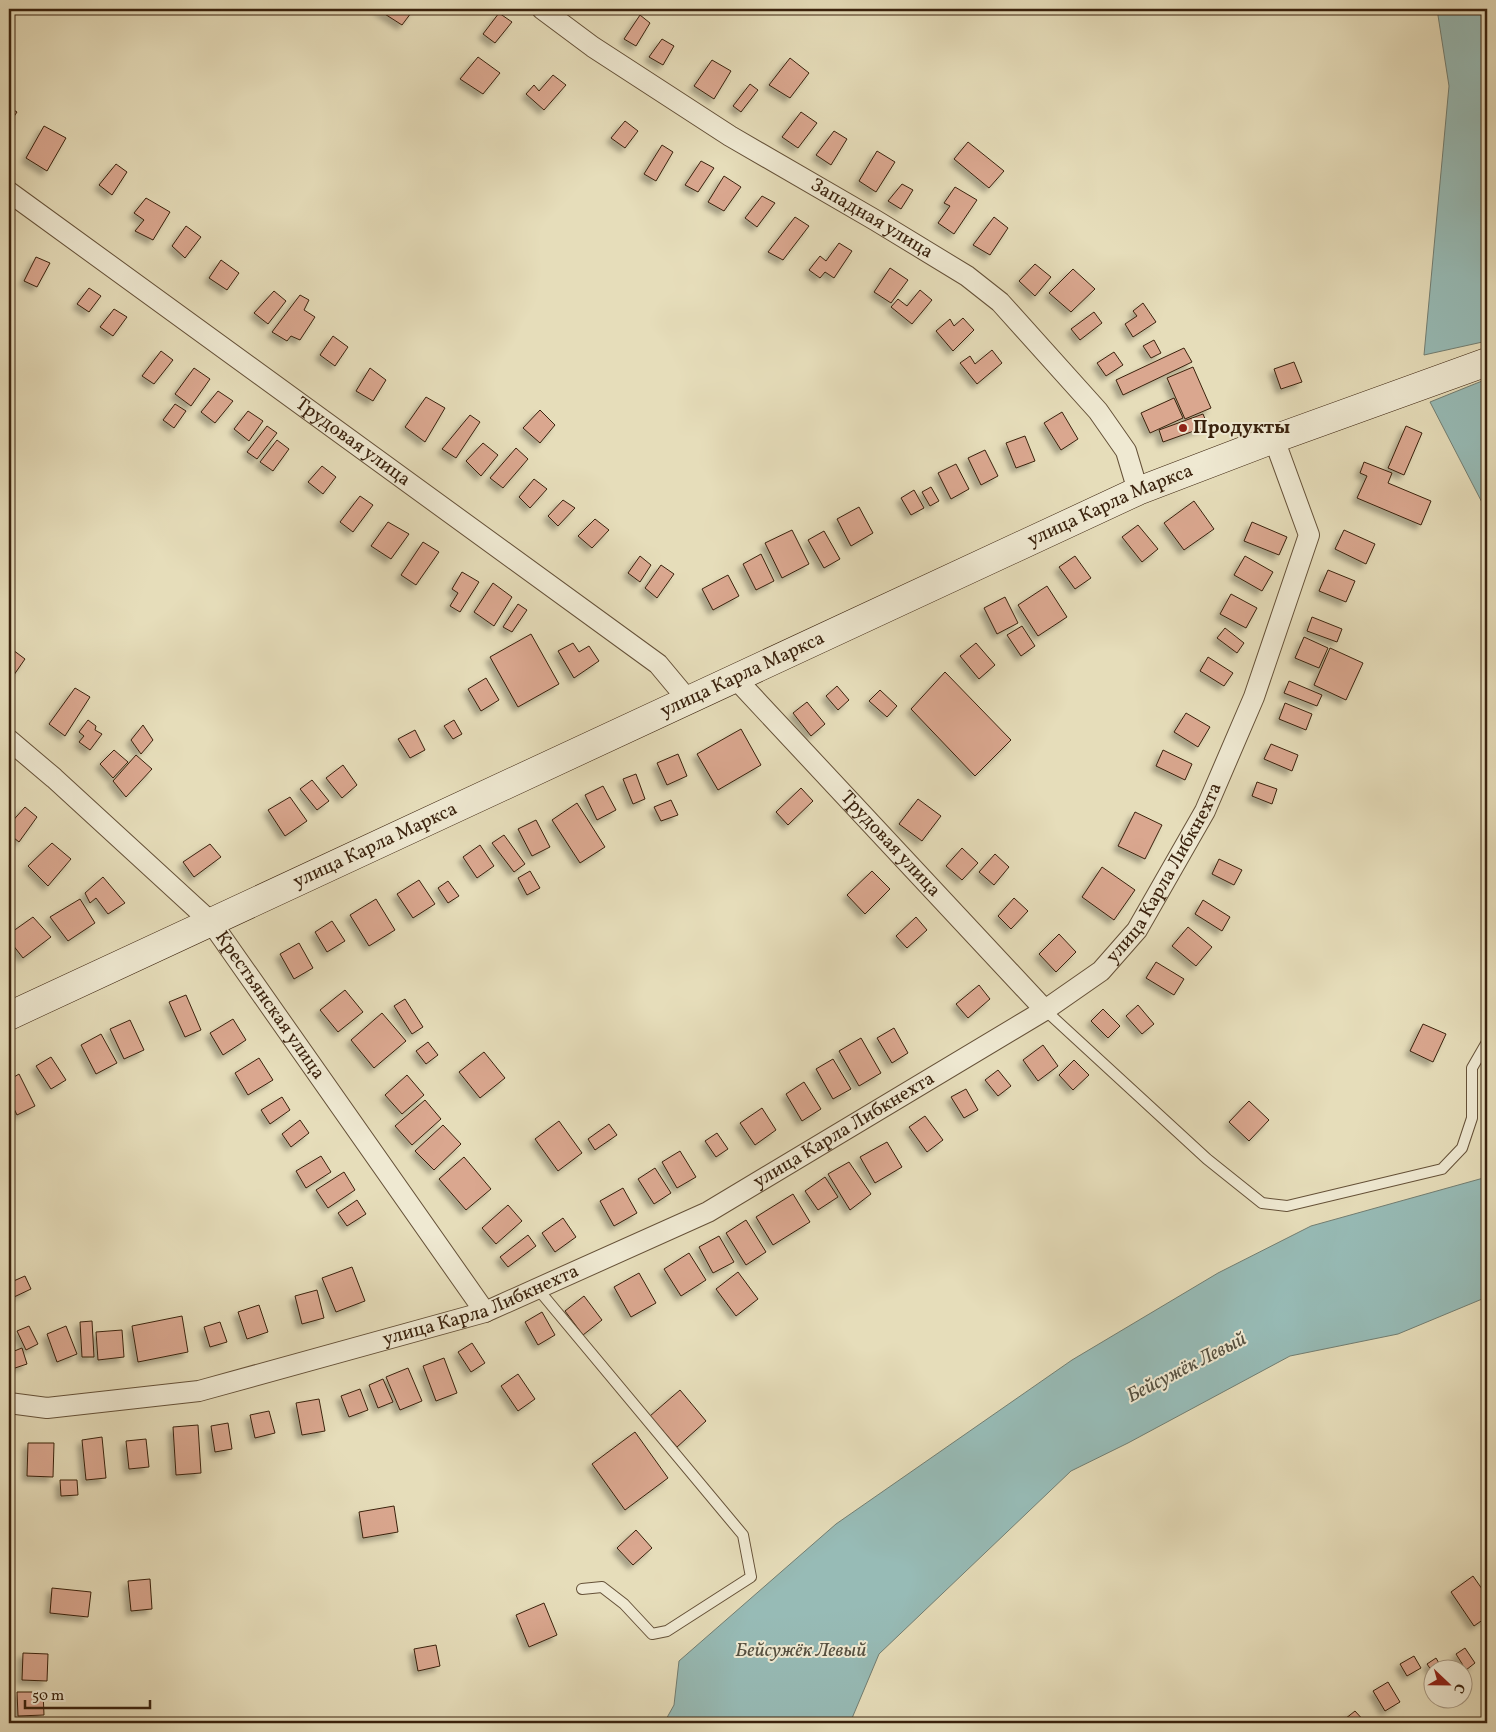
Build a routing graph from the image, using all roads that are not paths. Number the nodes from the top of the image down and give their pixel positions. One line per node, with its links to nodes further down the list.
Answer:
1 (542, 9): 5 (street, Западная улица)
2 (9, 192): 7 (street, Трудовая улица)
3 (1487, 362): 4 (main road, улица Карла Маркса)
4 (1274, 439): 5 (main road, улица Карла Маркса); 10 (street, улица Карла Либкнехта)
5 (1138, 491): 6 (main road, улица Карла Маркса)
6 (736, 679): 7 (main road, улица Карла Маркса); 10 (street, Трудовая улица)
7 (688, 700): 9 (main road, улица Карла Маркса)
8 (9, 740): 9 (street, Крестьянская улица)
9 (211, 922): 11 (main road, улица Карла Маркса); 14 (street, Крестьянская улица)
10 (1045, 1010): 12 (lane); 13 (street, улица Карла Либкнехта)
11 (9, 1016)
12 (1487, 1042)
13 (537, 1288): 14 (street, улица Карла Либкнехта); 16 (lane)
14 (485, 1312): 15 (street, улица Карла Либкнехта)
15 (9, 1403)
16 (582, 1589)

